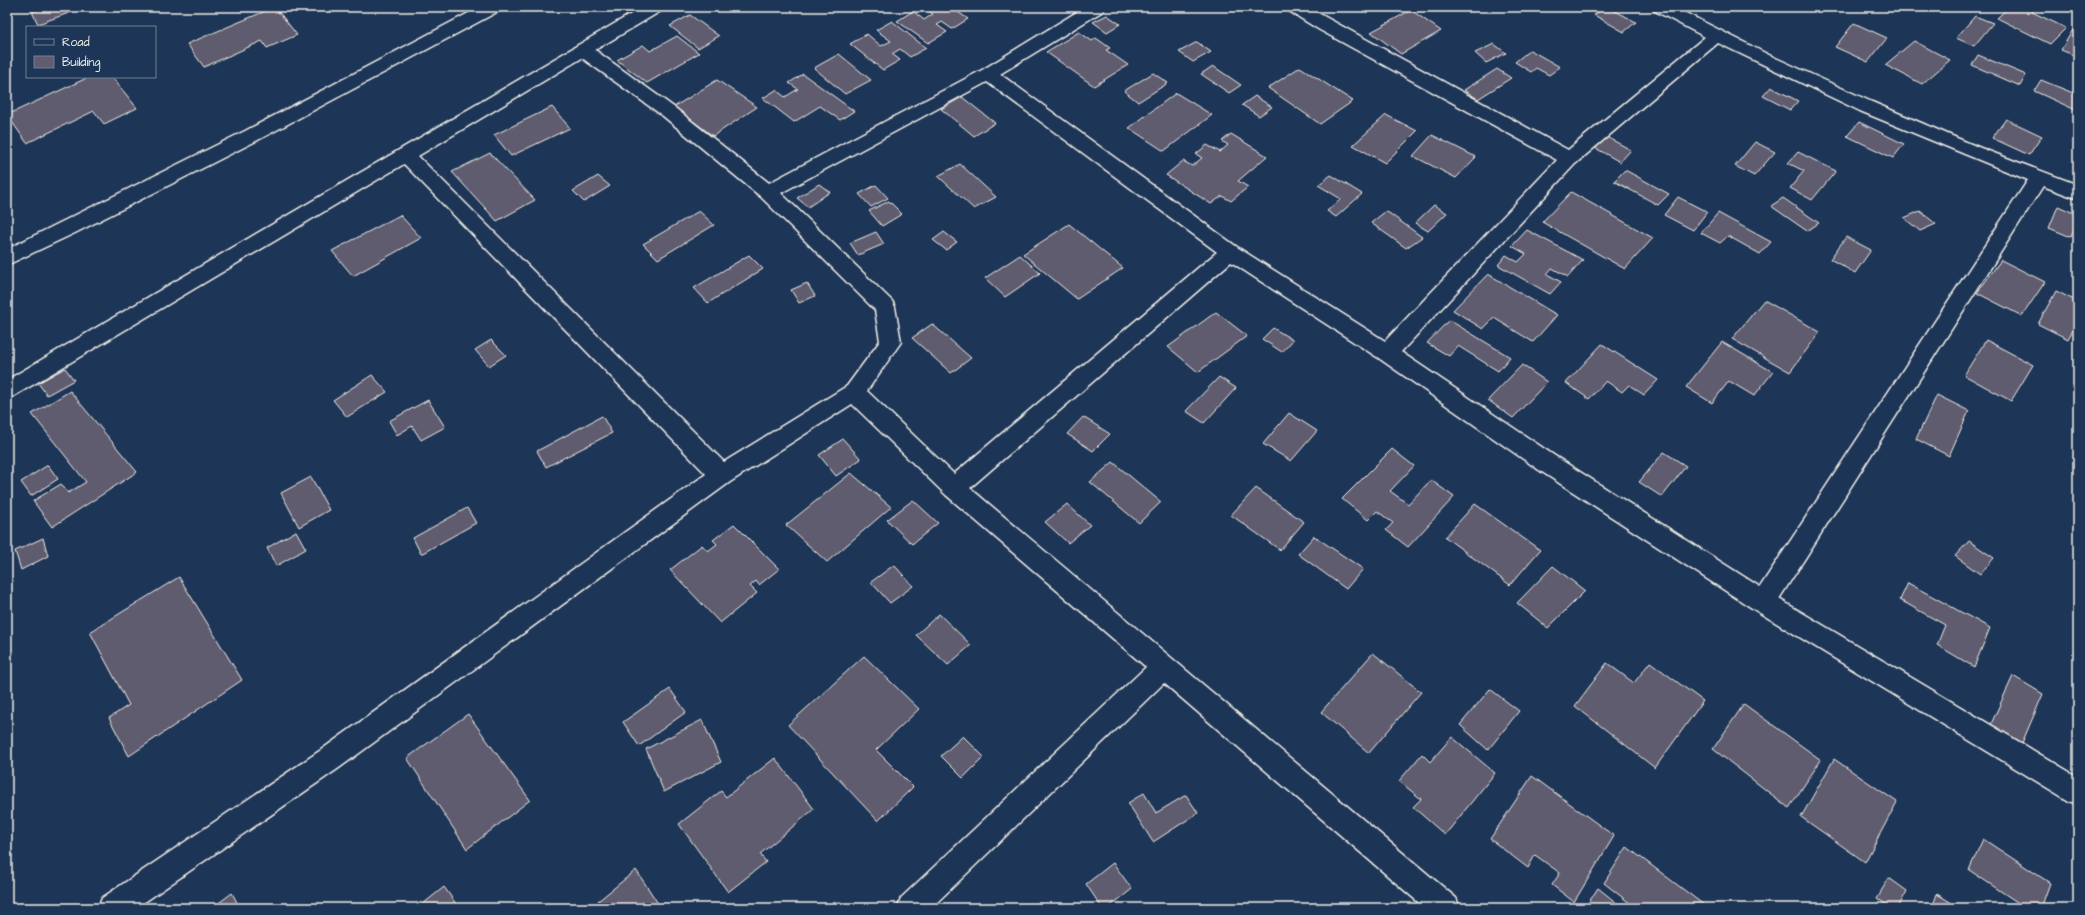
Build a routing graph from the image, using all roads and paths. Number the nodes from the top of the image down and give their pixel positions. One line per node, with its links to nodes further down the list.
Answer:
1 (493, 7): 15 (street)
2 (1097, 7): 8 (street)
3 (1295, 7): 10 (street)
4 (1661, 7): 6 (street)
5 (647, 10): 7 (street)
6 (1716, 36): 10 (street); 11 (street)
7 (582, 49): 9 (street); 12 (street)
8 (988, 74): 12 (street); 14 (street)
9 (406, 154): 17 (street); 19 (street)
10 (1569, 159): 16 (street)
11 (2039, 178): 13 (street); 21 (street)
12 (768, 192): 18 (street)
13 (2078, 192)
14 (1230, 252): 16 (street); 20 (street)
15 (7, 258)
16 (1387, 353): 21 (street)
17 (7, 390)
18 (854, 392): 19 (street); 20 (street)
19 (722, 475): 24 (street)
20 (954, 488): 22 (street)
21 (1763, 602): 23 (street)
22 (1163, 668): 25 (street); 26 (street)
23 (2078, 792)
24 (112, 908)
25 (911, 908)
26 (1446, 908)

